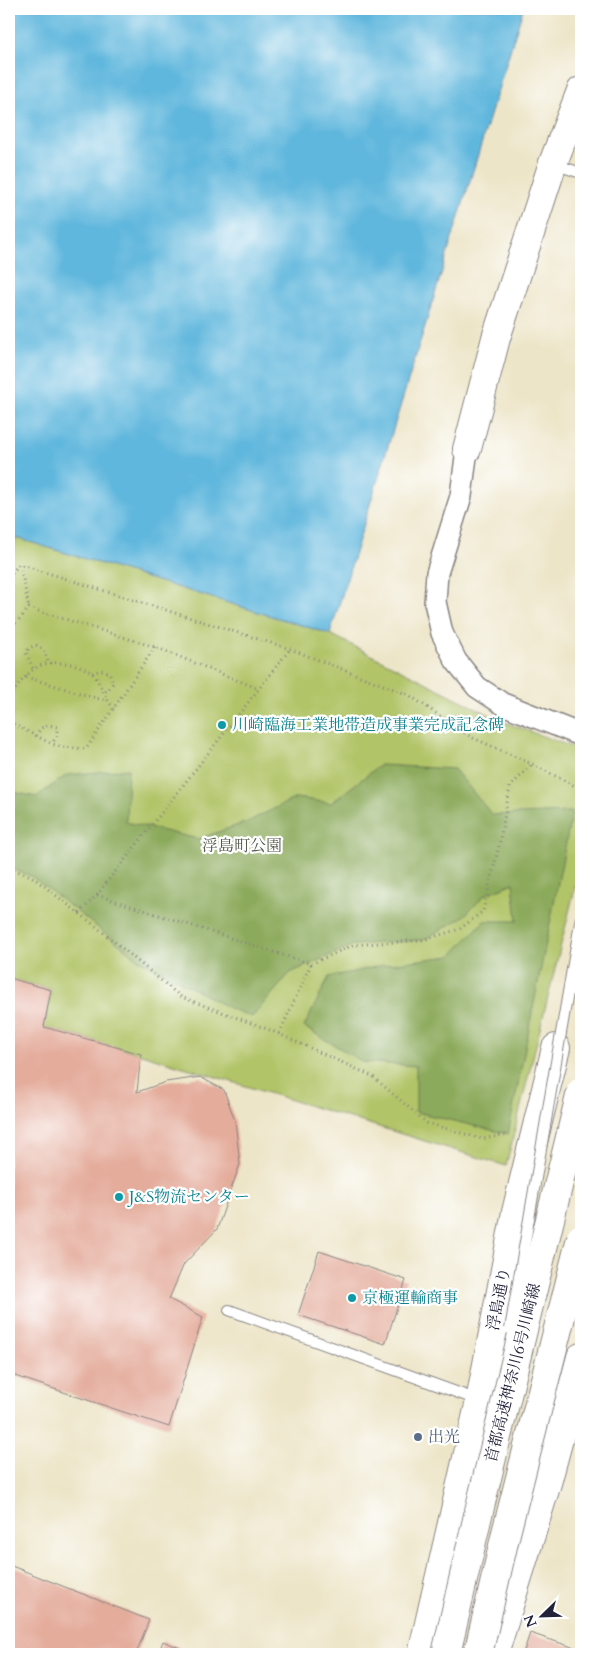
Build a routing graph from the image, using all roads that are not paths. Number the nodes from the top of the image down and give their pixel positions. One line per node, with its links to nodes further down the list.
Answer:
1 (581, 91): 2 (main road)
2 (553, 163): 3 (lane); 4 (main road)
3 (581, 173)
4 (467, 449): 5 (street)
5 (581, 735)
6 (581, 917): 11 (lane, bridge)
7 (581, 945): 14 (main road, 浮島通り)
8 (581, 1092): 16 (main road, 首都高速神奈川6号川崎線, bridge)
9 (581, 1238): 19 (main road, 首都高速神奈川6号川崎線, bridge)
10 (229, 1310): 14 (lane)
11 (508, 1341)
12 (581, 1357): 15 (main road)
13 (503, 1370): 16 (lane, bridge)
14 (489, 1404): 15 (lane); 17 (main road, 浮島通り)
15 (552, 1427): 20 (main road)
16 (478, 1515): 18 (main road, 首都高速神奈川6号川崎線, bridge)
17 (422, 1654)
18 (446, 1654)
19 (478, 1654)
20 (494, 1654)

